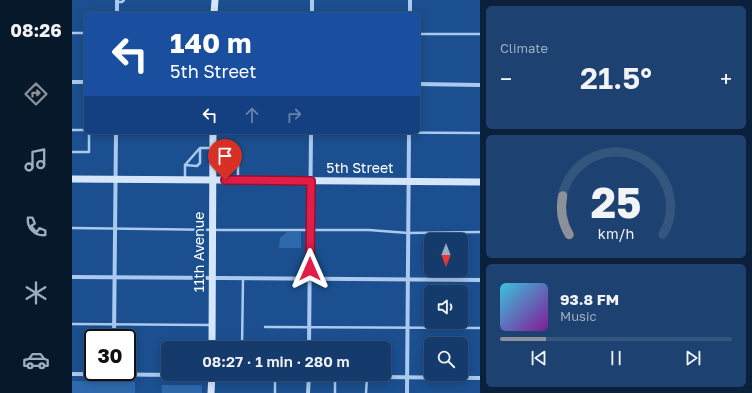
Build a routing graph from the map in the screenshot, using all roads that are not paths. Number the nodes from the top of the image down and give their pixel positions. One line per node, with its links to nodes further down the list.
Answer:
1 (124, 0): 5 (lane)
2 (215, 0): 7 (main road)
3 (312, 0): 8 (street)
4 (410, 0): 9 (street)
5 (117, 1): 6 (street)
6 (117, 12)
7 (214, 12)
8 (312, 12)
9 (410, 12)
10 (72, 33): 11 (lane)
11 (84, 33)
12 (420, 34): 13 (lane)
13 (480, 34)
14 (72, 82): 15 (street)
15 (84, 82)
16 (420, 84): 17 (street)
17 (480, 85)
18 (72, 130): 19 (lane)
19 (84, 130)
20 (420, 132): 26 (lane)
21 (89, 134): 29 (lane)
22 (116, 134): 33 (street)
23 (213, 134): 28 (main road, 11th Avenue)
24 (311, 134): 37 (street)
25 (409, 134): 38 (street)
26 (480, 134)
27 (200, 148): 28 (lane); 31 (lane); 31 (lane)
28 (213, 148): 30 (main road, 11th Avenue)
29 (72, 152)
30 (213, 156): 35 (main road, 11th Avenue); 36 (lane)
31 (186, 165): 34 (lane)
32 (72, 179): 33 (main road, 5th Street)
33 (115, 179): 34 (main road, 5th Street); 41 (street)
34 (185, 180): 35 (main road, 5th Street)
35 (213, 180): 36 (main road, 5th Street); 42 (main road, 11th Avenue)
36 (238, 180): 37 (main road, 5th Street)
37 (311, 181): 38 (main road, 5th Street); 43 (street)
38 (409, 182): 39 (main road, 5th Street); 45 (street)
39 (480, 182)
40 (72, 228): 41 (lane)
41 (115, 229): 42 (lane); 47 (street)
42 (212, 230): 43 (lane); 48 (main road, 11th Avenue)
43 (310, 231): 45 (lane); 50 (street)
44 (480, 232): 45 (lane)
45 (408, 233): 51 (street)
46 (72, 277): 47 (street)
47 (114, 277): 48 (street); 54 (street)
48 (212, 278): 49 (street); 55 (main road, 11th Avenue)
49 (243, 278): 50 (street); 62 (lane)
50 (310, 279): 51 (street); 57 (street)
51 (408, 280): 52 (street); 58 (street)
52 (480, 280)
53 (72, 324): 54 (lane)
54 (114, 325): 55 (lane); 60 (street)
55 (212, 325): 61 (main road, 11th Avenue)
56 (265, 328): 57 (lane)
57 (309, 328): 58 (lane); 63 (street)
58 (407, 328): 59 (lane); 69 (street)
59 (480, 328)
60 (114, 329)
61 (212, 341)
62 (242, 341)
63 (309, 341)
64 (136, 373): 67 (street)
65 (72, 374): 66 (street)
66 (84, 374)
67 (161, 374)
68 (391, 377): 69 (street)
69 (406, 377): 70 (street); 81 (street)
70 (480, 378)
71 (212, 381): 76 (main road)
72 (275, 381): 77 (lane)
73 (309, 381): 78 (street)
74 (335, 381): 79 (lane)
75 (367, 381): 80 (lane)
76 (211, 393)
77 (275, 393)
78 (308, 393)
79 (334, 393)
80 (366, 393)
81 (406, 393)

